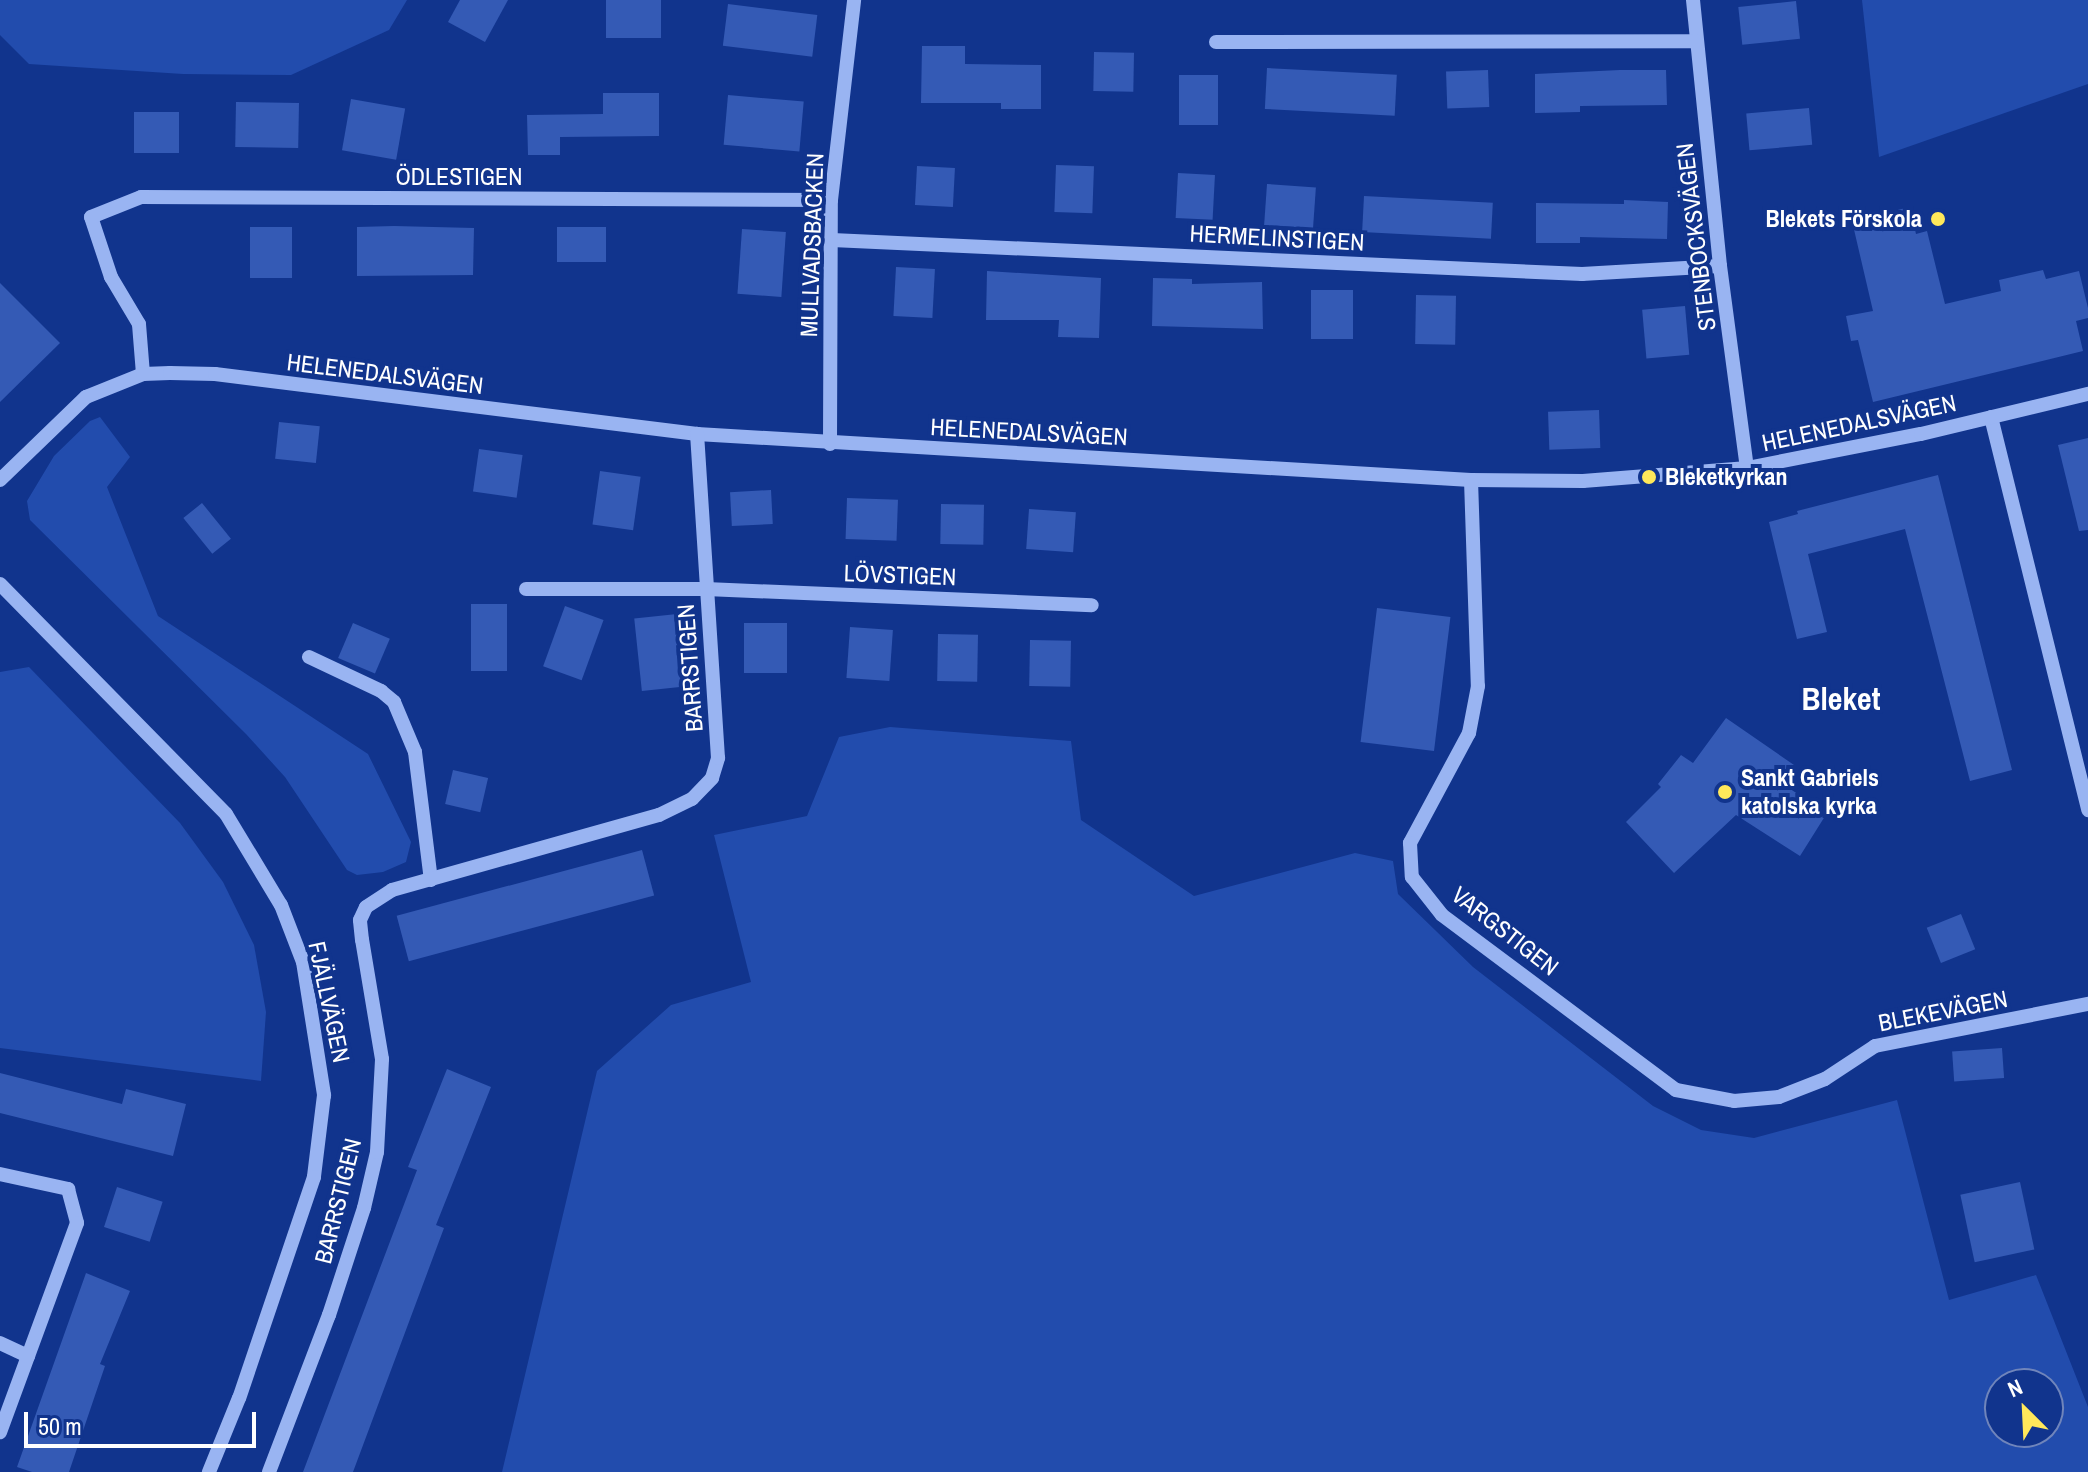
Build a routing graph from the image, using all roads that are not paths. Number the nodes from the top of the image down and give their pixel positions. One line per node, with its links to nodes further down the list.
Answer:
1 (854, 0): 5 (street, MULLVADSBACKEN)
2 (1693, 0): 3 (street, STENBOCKSVÄGEN)
3 (1696, 41): 4 (street); 7 (street, STENBOCKSVÄGEN)
4 (1216, 42)
5 (831, 200): 6 (street, MULLVADSBACKEN); 8 (street, ÖDLESTIGEN)
6 (832, 240): 7 (street, HERMELINSTIGEN); 12 (street, MULLVADSBACKEN)
7 (1720, 266): 13 (street, STENBOCKSVÄGEN)
8 (143, 374): 11 (street, HELENEDALSVÄGEN); 14 (street, HELENEDALSVÄGEN)
9 (2088, 394): 10 (street, HELENEDALSVÄGEN)
10 (1991, 417): 13 (street, HELENEDALSVÄGEN); 21 (street)
11 (697, 434): 12 (street, HELENEDALSVÄGEN); 18 (street, BARRSTIGEN)
12 (830, 444): 15 (street, HELENEDALSVÄGEN)
13 (1747, 468): 15 (street, HELENEDALSVÄGEN)
14 (0, 480)
15 (1471, 480): 24 (street, VARGSTIGEN)
16 (0, 584): 29 (street, FJÄLLVÄGEN)
17 (526, 589): 18 (street, BARRSTIGEN)
18 (706, 589): 19 (street, LÖVSTIGEN); 22 (street, BARRSTIGEN)
19 (1092, 605)
20 (309, 657): 22 (street)
21 (2088, 810)
22 (431, 880): 30 (street, BARRSTIGEN)
23 (2088, 1004): 24 (street, BLEKEVÄGEN)
24 (1676, 1090)
25 (0, 1174): 27 (street)
26 (0, 1343): 27 (street)
27 (28, 1356): 28 (street)
28 (0, 1432)
29 (209, 1472)
30 (269, 1472)

